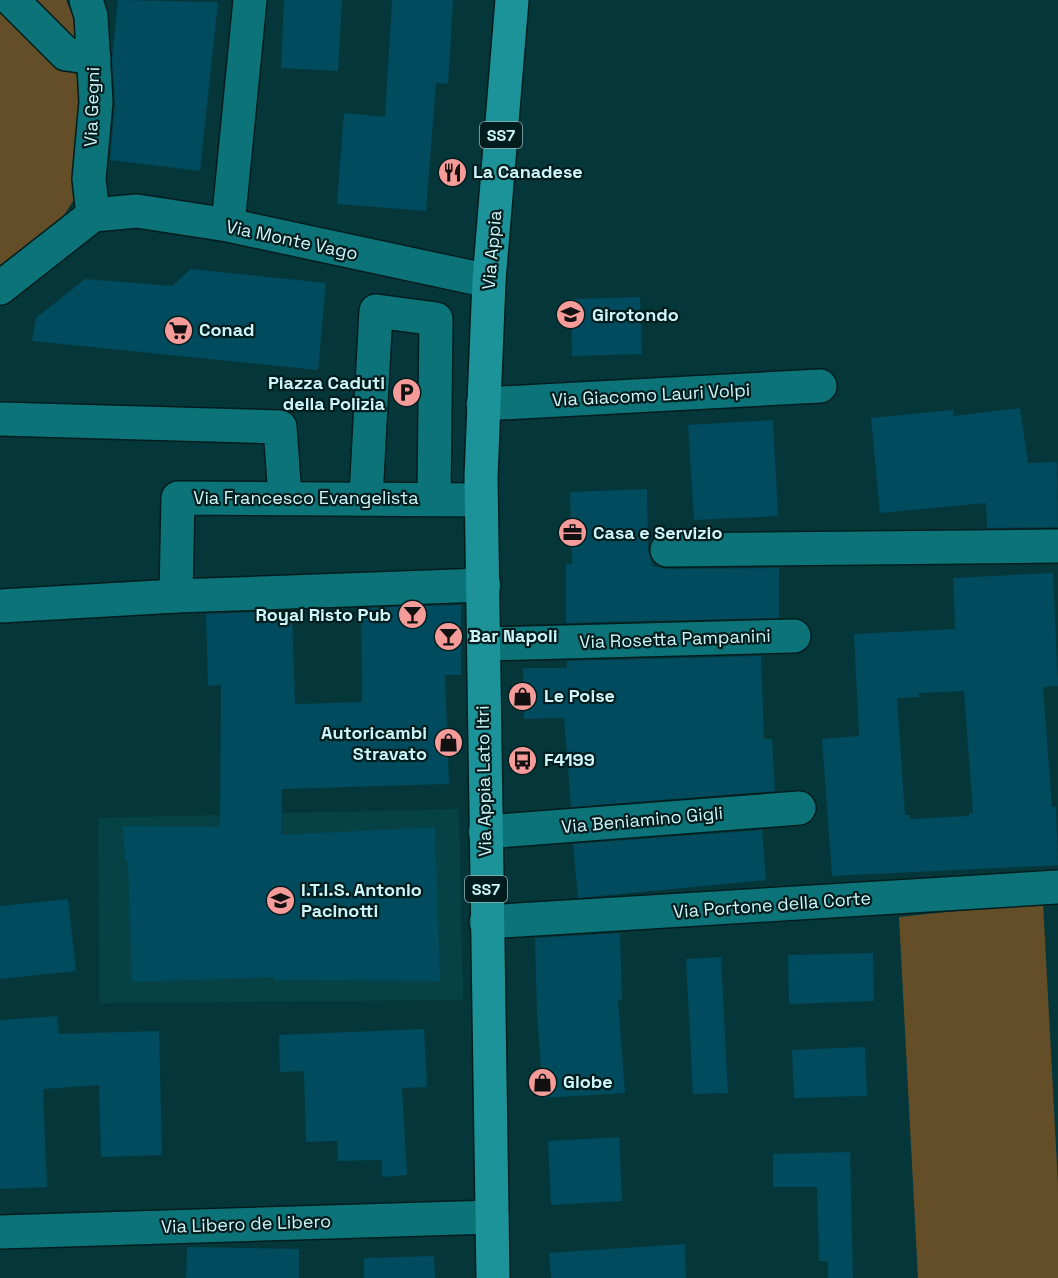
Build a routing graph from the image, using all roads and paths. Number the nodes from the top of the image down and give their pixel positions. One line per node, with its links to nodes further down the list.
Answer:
1 (12, 0): 5 (street)
2 (86, 0): 5 (street, Via Gegni)
3 (250, 0): 7 (street)
4 (512, 0): 8 (main road, Via Appia / SS7)
5 (94, 58): 6 (street, Via Gegni)
6 (93, 215): 7 (street, Via Monte Vago); 9 (street)
7 (228, 225): 8 (street, Via Monte Vago)
8 (489, 281): 11 (main road, Via Appia / SS7)
9 (0, 288)
10 (820, 386): 11 (street, Via Giacomo Lauri Volpi)
11 (483, 404): 16 (main road, Via Appia / SS7)
12 (0, 419): 13 (street)
13 (285, 497): 14 (street, Via Francesco Evangelista); 20 (street, Via Francesco Evangelista)
14 (366, 497): 15 (street, Via Francesco Evangelista); 15 (street)
15 (434, 498): 16 (street, Via Francesco Evangelista)
16 (481, 500): 19 (main road, Via Appia Lato Itri / SS7)
17 (1058, 546): 18 (street)
18 (667, 550)
19 (484, 585): 20 (street); 23 (main road, Via Appia Lato Itri / SS7)
20 (174, 596): 21 (street)
21 (0, 606)
22 (794, 636): 23 (street, Via Rosetta Pampanini)
23 (484, 644): 25 (main road, Via Appia Lato Itri / SS7)
24 (799, 808): 25 (street, Via Beniamino Gigli)
25 (485, 832): 27 (main road, Via Appia Lato Itri / SS7)
26 (1058, 887): 27 (street, Via Portone della Corte)
27 (486, 922): 28 (main road, Via Appia Lato Itri / SS7)
28 (492, 1216): 29 (street, Via Libero de Libero); 30 (main road, Via Appia Lato Itri / SS7)
29 (0, 1232)
30 (493, 1278)

